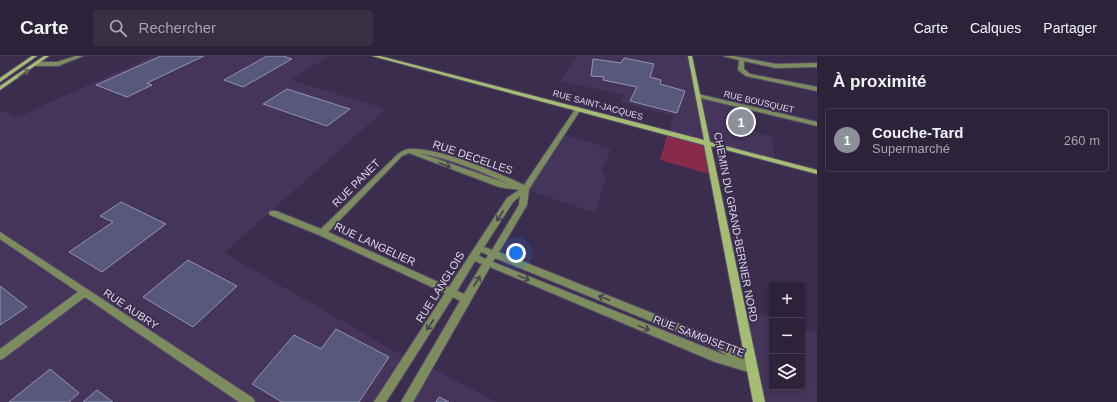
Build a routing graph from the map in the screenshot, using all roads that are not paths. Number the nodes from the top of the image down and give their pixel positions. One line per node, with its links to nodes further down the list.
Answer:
1 (35, 56): 11 (street)
2 (47, 56): 9 (street)
3 (81, 56): 7 (street)
4 (374, 56): 15 (street, RUE SAINT-JACQUES)
5 (690, 56): 14 (street, CHEMIN DU GRAND-BERNIER NORD)
6 (724, 56): 8 (street)
7 (73, 58): 9 (street)
8 (741, 59): 10 (street); 13 (street)
9 (36, 64): 12 (street, one-way to 9)
10 (817, 65)
11 (0, 80)
12 (0, 88)
13 (817, 89)
14 (698, 96): 16 (street, RUE BOUSQUET); 17 (street, CHEMIN DU GRAND-BERNIER NORD)
15 (578, 110): 17 (street, RUE SAINT-JACQUES); 20 (street, RUE LANGLOIS)
16 (817, 124)
17 (707, 143): 19 (street, RUE SAINT-JACQUES); 32 (street, CHEMIN DU GRAND-BERNIER NORD)
18 (409, 151): 20 (street, RUE DECELLES); 22 (street, RUE PANET)
19 (817, 172)
20 (525, 190): 24 (street, RUE LANGLOIS, one-way to 24); 25 (street, RUE LANGLOIS)
21 (273, 213): 22 (street, RUE LANGELIER)
22 (322, 233): 29 (street, RUE LANGELIER)
23 (0, 235): 28 (street, RUE AUBRY)
24 (480, 248): 25 (street, RUE SAMOISETTE); 26 (street, RUE LANGLOIS)
25 (494, 254): 27 (street, RUE LANGLOIS); 32 (street, RUE SAMOISETTE, one-way to 25)
26 (473, 257): 27 (street, RUE SAMOISETTE); 29 (street, RUE LANGLOIS)
27 (488, 263): 30 (street, RUE LANGLOIS, one-way to 27); 32 (street, RUE SAMOISETTE, one-way to 32)
28 (85, 292): 31 (street); 33 (street, RUE AUBRY)
29 (451, 293): 30 (street, RUE LANGELIER); 34 (street, RUE LANGLOIS, one-way to 34)
30 (466, 299): 35 (street, RUE LANGLOIS)
31 (0, 355)
32 (752, 368): 36 (street, CHEMIN DU GRAND-BERNIER NORD)
33 (242, 400)
34 (380, 402)
35 (407, 402)
36 (759, 402)

